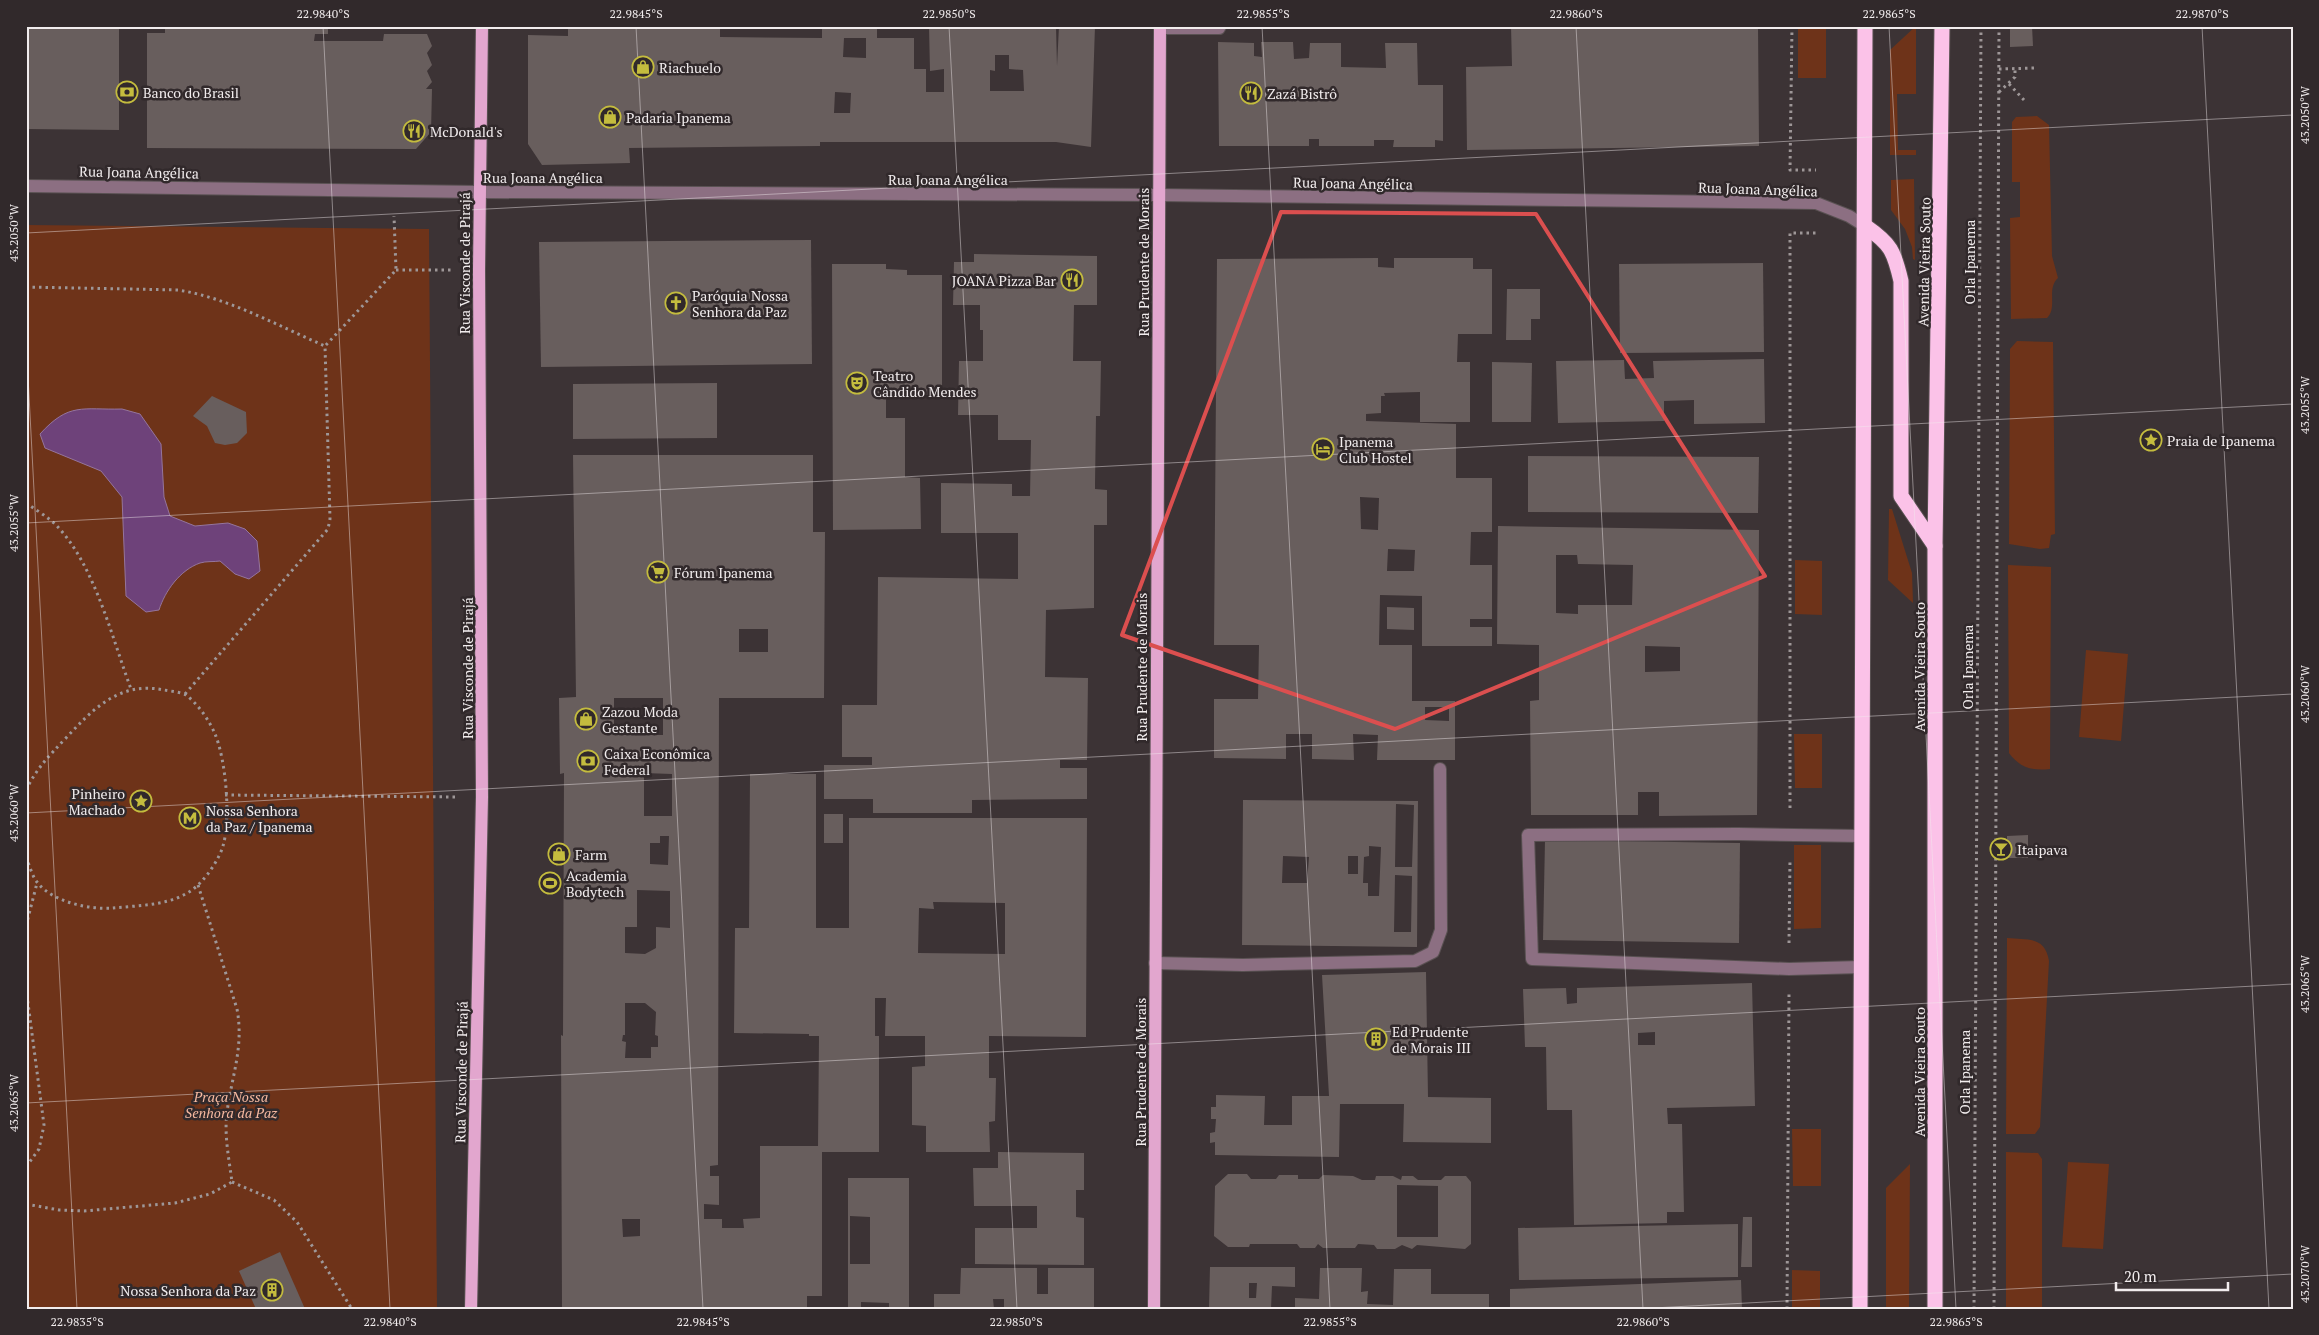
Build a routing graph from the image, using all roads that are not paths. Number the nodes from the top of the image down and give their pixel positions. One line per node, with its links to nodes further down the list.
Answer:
1 (482, 26): 7 (main road, Rua Visconde de Pirajá)
2 (1220, 26): 5 (street)
3 (1865, 26): 9 (highway)
4 (1942, 26): 10 (highway, Avenida Vieira Souto)
5 (1160, 27): 8 (main road, Rua Prudente de Morais)
6 (26, 186): 7 (street, Rua Joana Angélica)
7 (480, 192): 8 (street, Rua Joana Angélica); 15 (main road, Rua Visconde de Pirajá)
8 (1159, 195): 9 (street, Rua Joana Angélica); 13 (main road, Rua Prudente de Morais)
9 (1865, 226): 10 (highway); 12 (highway)
10 (1935, 546): 18 (highway, Avenida Vieira Souto)
11 (1440, 769): 13 (street)
12 (1862, 836): 14 (highway); 14 (street)
13 (1155, 963): 16 (main road, Rua Prudente de Morais)
14 (1861, 967): 17 (highway)
15 (471, 1309)
16 (1154, 1309)
17 (1860, 1309)
18 (1935, 1309)

